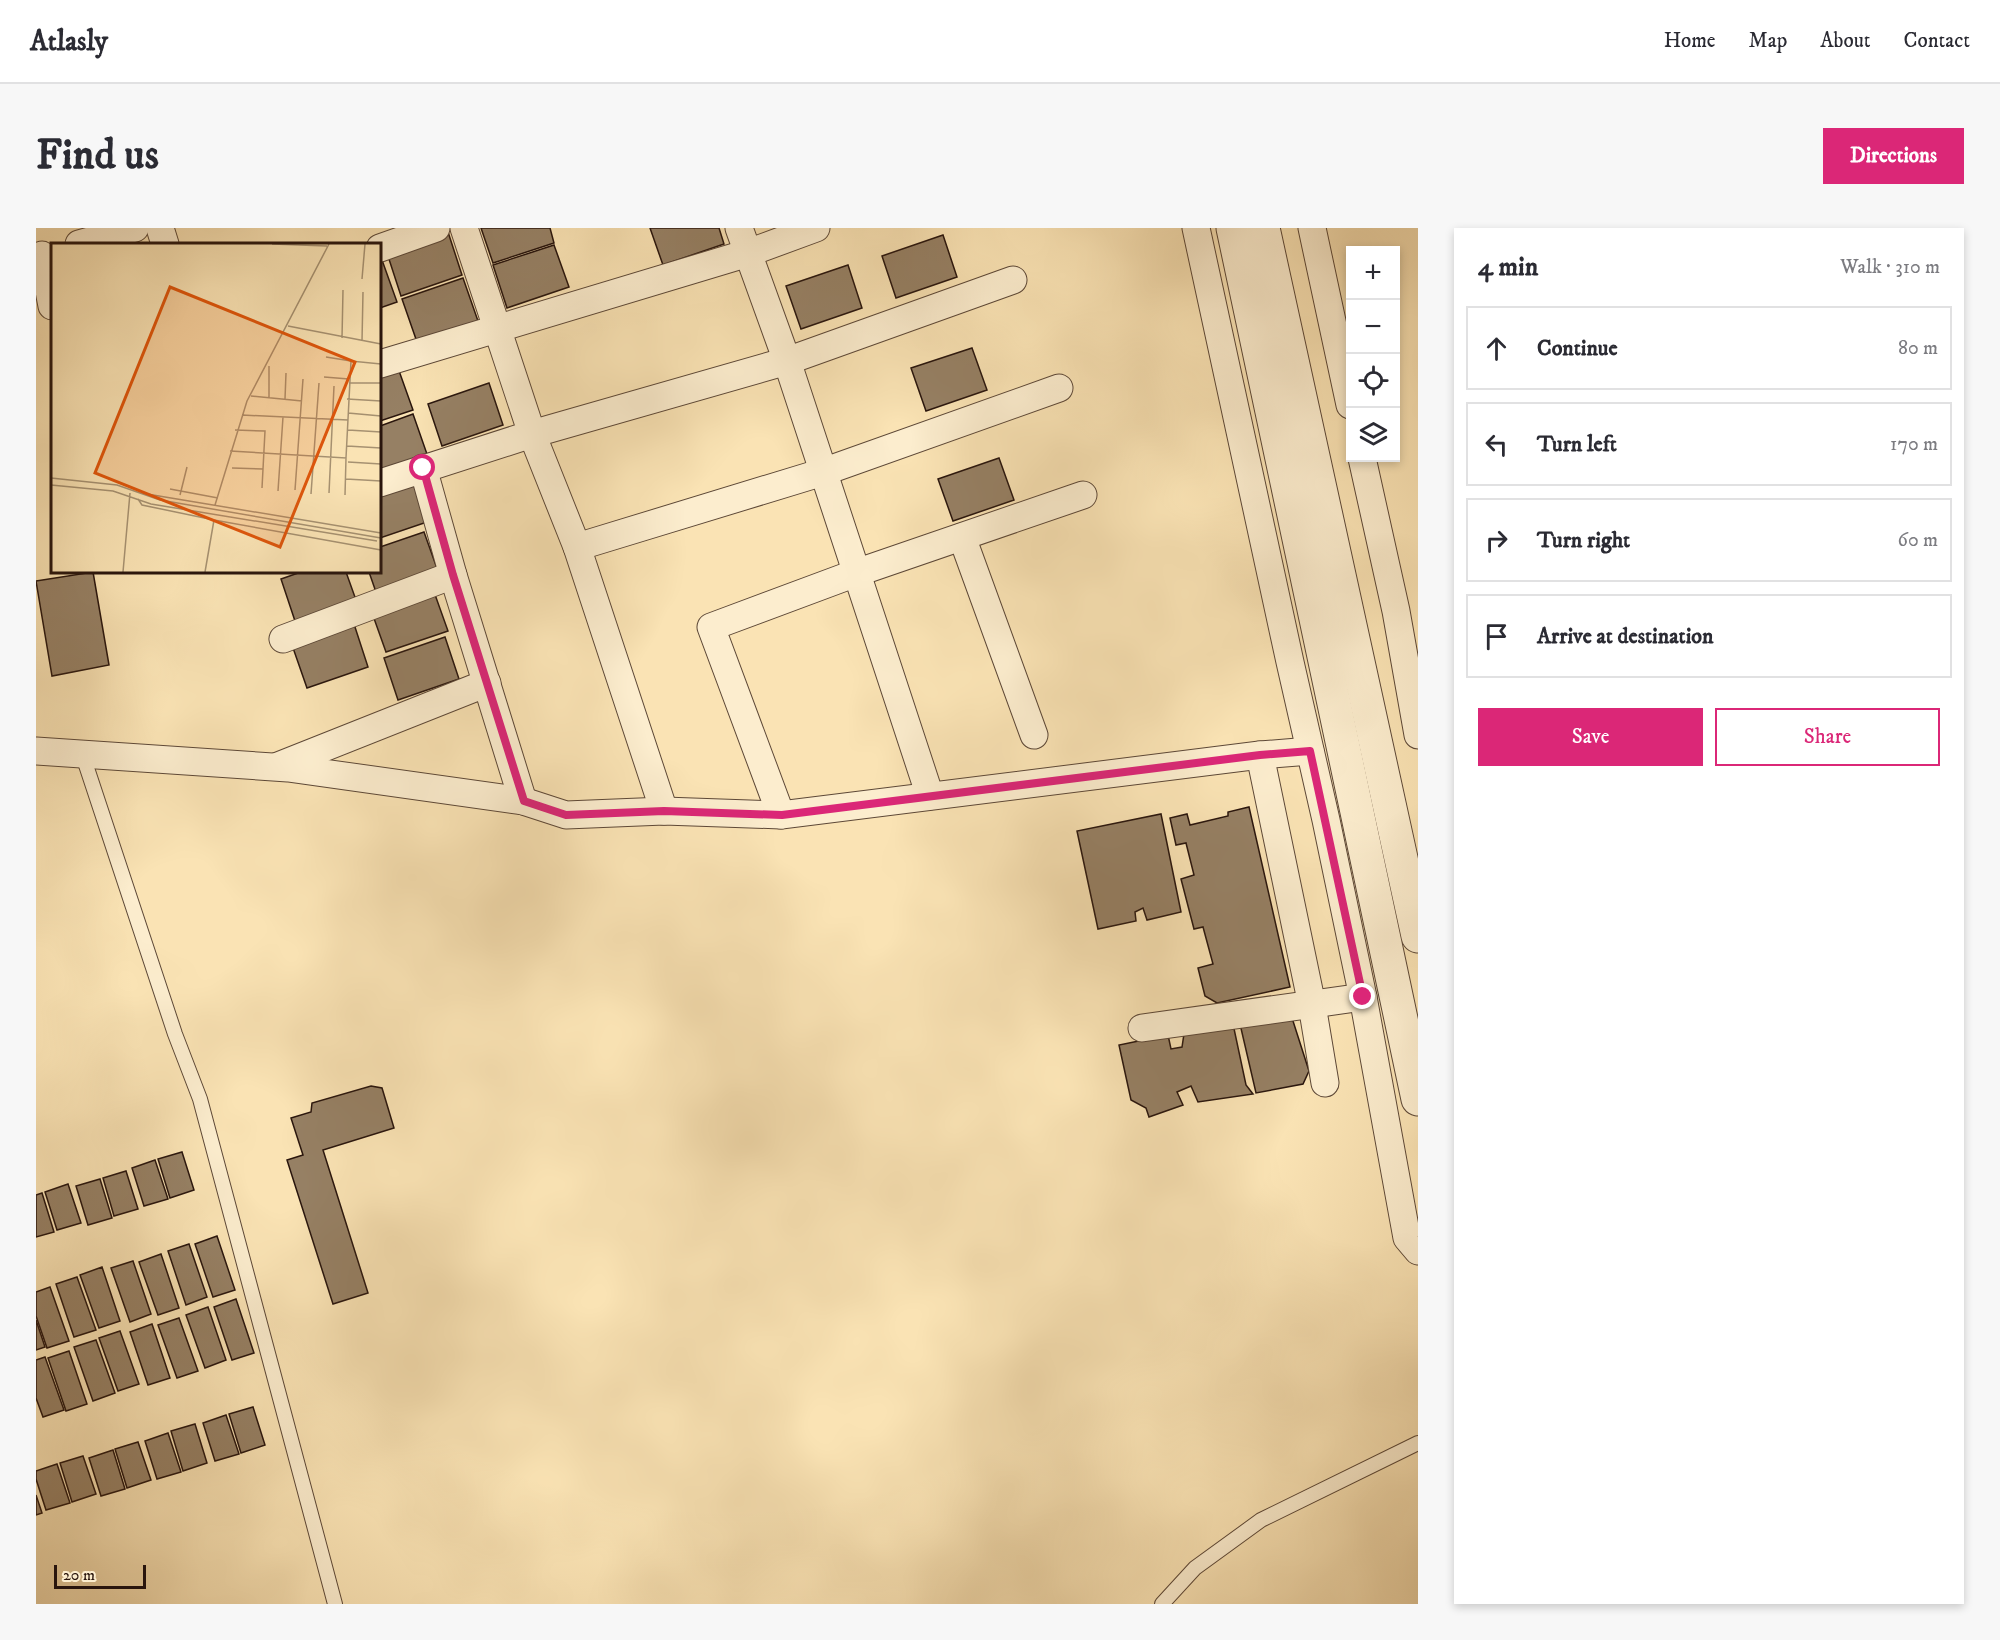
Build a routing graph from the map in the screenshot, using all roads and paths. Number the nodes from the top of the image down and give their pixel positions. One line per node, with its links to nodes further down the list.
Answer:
1 (135, 228): 11 (street)
2 (160, 228): 12 (street)
3 (436, 228): 14 (street)
4 (464, 228): 17 (street)
5 (816, 228): 10 (street)
6 (1196, 228): 37 (street)
7 (1233, 228): 50 (street)
8 (1263, 228): 45 (street)
9 (1312, 228): 20 (street)
10 (743, 240): 17 (street); 18 (street)
11 (82, 243)
12 (165, 243)
13 (44, 247): 16 (street)
14 (381, 248)
15 (1013, 280): 18 (street)
16 (51, 299)
17 (498, 329): 19 (street); 22 (street)
18 (787, 361): 22 (street); 25 (street)
19 (381, 364)
20 (1346, 386)
21 (1059, 388): 25 (street)
22 (532, 434): 24 (street); 29 (street)
23 (1363, 462): 34 (street)
24 (423, 468): 26 (street); 31 (street)
25 (823, 472): 29 (street); 30 (street)
26 (381, 483)
27 (1083, 495): 28 (street)
28 (962, 537): 30 (street); 35 (street)
29 (577, 547): 43 (street)
30 (856, 573): 41 (street); 44 (street)
31 (453, 575): 32 (street); 33 (street)
32 (283, 639)
33 (487, 682): 40 (street); 42 (street)
34 (1417, 726)
35 (1034, 735)
36 (36, 751): 38 (street)
37 (1310, 751): 39 (street); 46 (street)
38 (82, 753): 40 (street); 53 (lane)
39 (1260, 755): 41 (street); 47 (street)
40 (274, 767): 42 (street)
41 (930, 796): 44 (street)
42 (524, 801): 43 (street)
43 (664, 811): 44 (street)
44 (782, 815)
45 (1418, 936)
46 (1363, 997): 47 (street); 51 (street)
47 (1312, 1005): 48 (street); 49 (street)
48 (1142, 1028)
49 (1325, 1083)
50 (1418, 1100)
51 (1418, 1251)
52 (1418, 1443): 54 (lane)
53 (335, 1604)
54 (1162, 1604)

